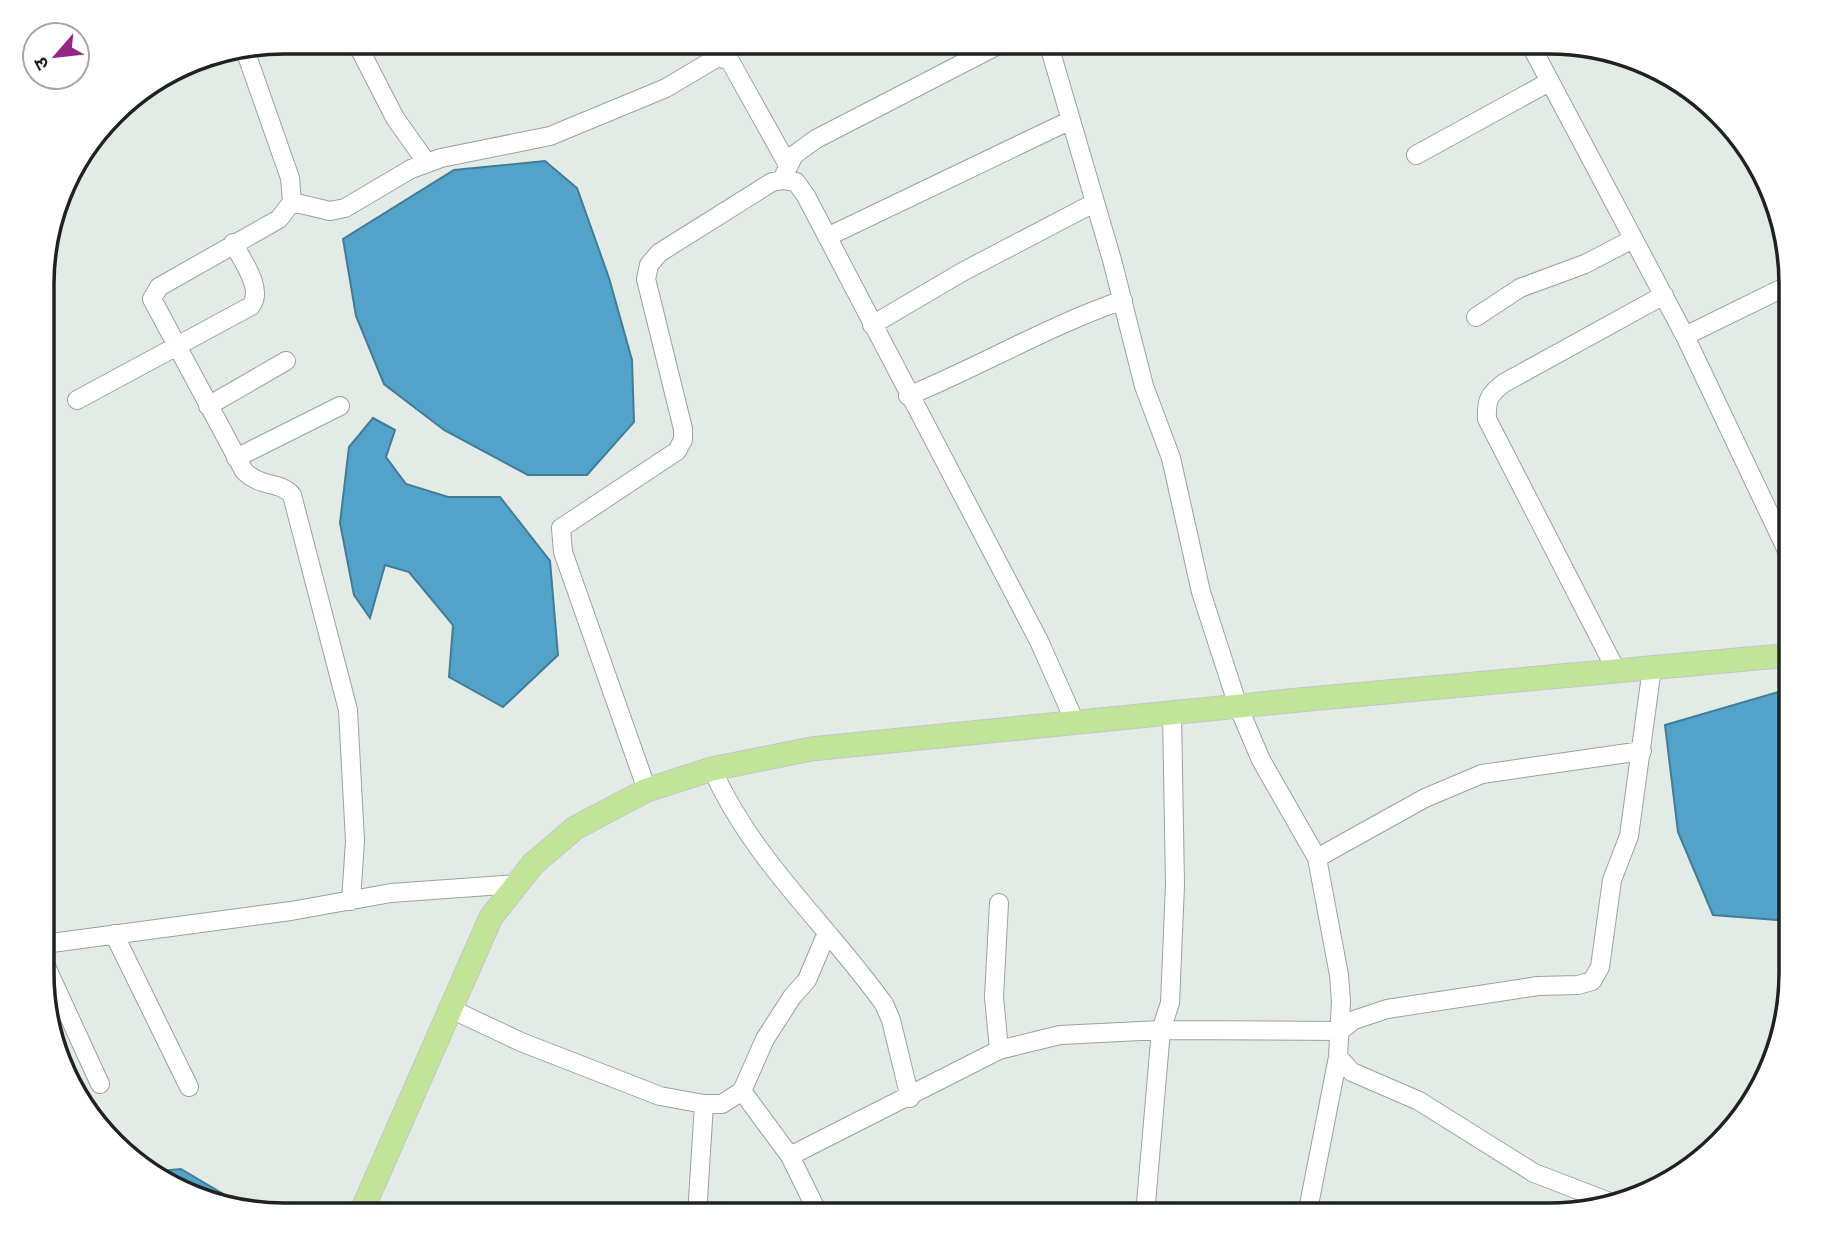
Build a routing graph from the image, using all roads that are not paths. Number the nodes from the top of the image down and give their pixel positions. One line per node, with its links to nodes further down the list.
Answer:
1 (362, 54): 11 (street)
2 (720, 54): 11 (street)
3 (726, 54): 12 (street)
4 (980, 55): 12 (street)
5 (1052, 55): 9 (street)
6 (1535, 55): 8 (street)
7 (248, 57): 13 (street)
8 (1549, 82): 10 (street); 16 (street)
9 (1071, 120): 14 (street); 15 (street)
10 (1416, 155)
11 (427, 163): 13 (street)
12 (786, 172): 15 (street); 40 (street)
13 (292, 202): 17 (street)
14 (1094, 203): 20 (street); 22 (street)
15 (827, 237): 22 (street)
16 (1633, 239): 19 (street); 21 (street)
17 (233, 243): 24 (street); 24 (street)
18 (1778, 290): 23 (street)
19 (1664, 295): 23 (street); 34 (street)
20 (1123, 300): 26 (street); 35 (street)
21 (1476, 317)
22 (872, 325): 26 (street)
23 (1685, 336): 31 (street)
24 (176, 348): 27 (street); 28 (street)
25 (286, 361): 28 (street)
26 (908, 396): 37 (street)
27 (77, 400)
28 (208, 406): 30 (street)
29 (340, 406): 30 (street)
30 (236, 458): 43 (street)
31 (1778, 534)
32 (1778, 656): 33 (main road)
33 (1652, 668): 34 (main road); 38 (street)
34 (1616, 670): 35 (main road)
35 (1238, 706): 36 (main road); 41 (street)
36 (1172, 712): 37 (main road); 50 (street)
37 (1075, 722): 39 (main road)
38 (1642, 751): 41 (street); 51 (street)
39 (712, 769): 40 (main road); 46 (street)
40 (647, 790): 42 (main road)
41 (1317, 858): 51 (street)
42 (517, 884): 43 (street); 49 (main road)
43 (351, 901): 45 (street)
44 (999, 903): 52 (street)
45 (114, 934): 47 (street); 55 (street)
46 (826, 935): 56 (street); 57 (street)
47 (55, 942)
48 (55, 986): 54 (street)
49 (452, 1009): 58 (street); 61 (main road)
50 (1161, 1030): 51 (street); 52 (street); 64 (street)
51 (1340, 1031): 53 (street)
52 (999, 1050): 57 (street)
53 (1338, 1057): 60 (street); 65 (street)
54 (100, 1084)
55 (189, 1087)
56 (742, 1091): 58 (street); 59 (street)
57 (910, 1098): 59 (street)
58 (704, 1104): 62 (street)
59 (790, 1156): 63 (street)
60 (1597, 1197)
61 (365, 1202)
62 (698, 1202)
63 (813, 1202)
64 (1146, 1203)
65 (1309, 1203)

